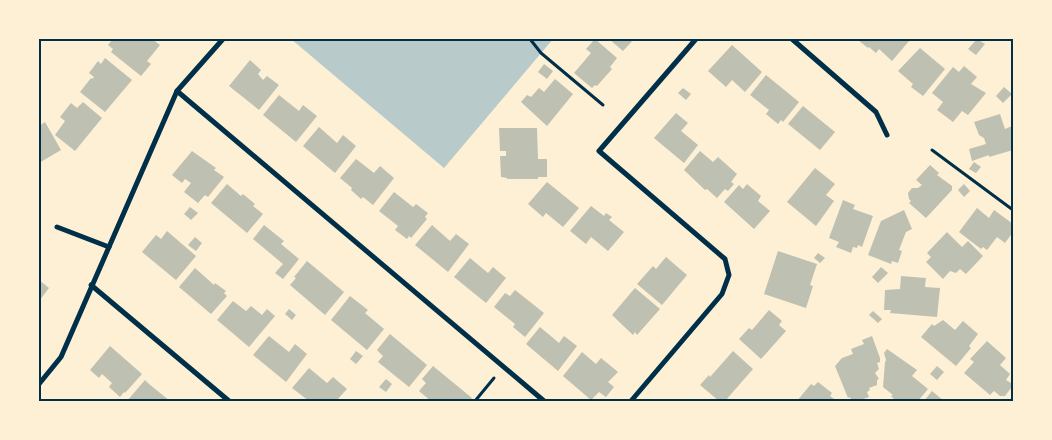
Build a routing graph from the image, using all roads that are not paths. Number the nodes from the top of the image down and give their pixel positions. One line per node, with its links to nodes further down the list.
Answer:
1 (223, 39): 4 (street)
2 (696, 39): 12 (street)
3 (792, 39): 5 (street)
4 (177, 91): 7 (street); 11 (street)
5 (887, 135)
6 (58, 227): 7 (street)
7 (109, 247): 8 (street)
8 (91, 285): 9 (street); 10 (street)
9 (39, 384)
10 (229, 401)
11 (544, 401)
12 (631, 401)

